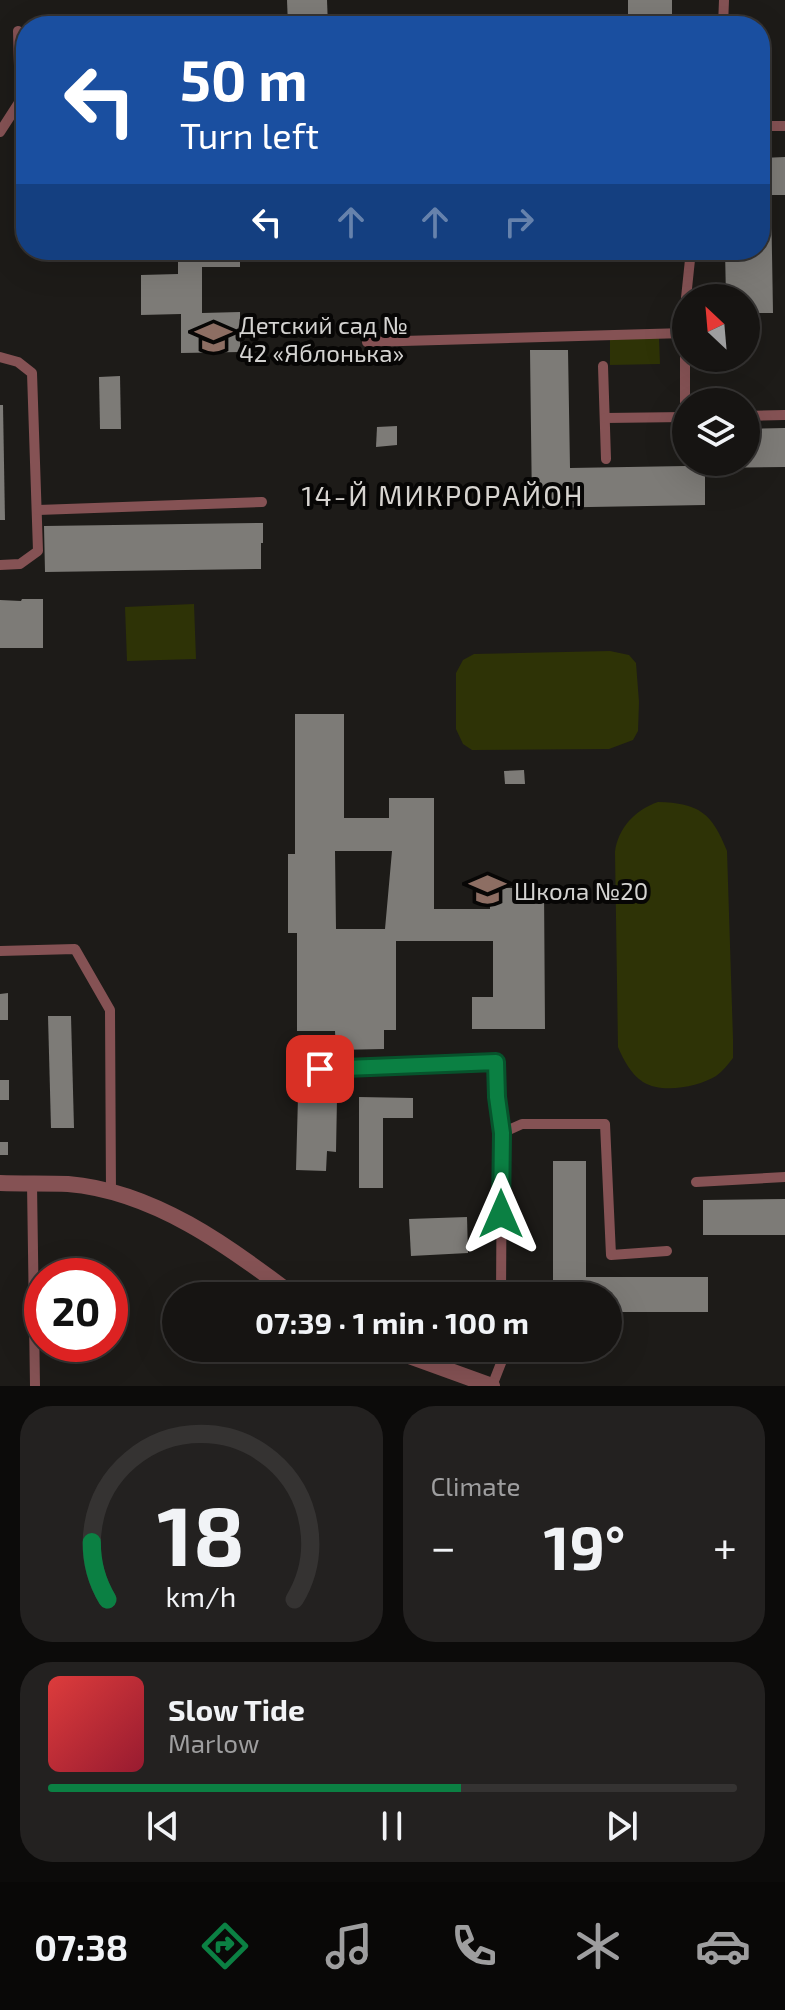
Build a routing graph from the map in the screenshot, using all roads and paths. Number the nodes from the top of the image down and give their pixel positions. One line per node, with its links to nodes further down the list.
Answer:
1 (16, 107): 2 (lane)
2 (0, 132)
3 (690, 260): 4 (lane)
4 (687, 284)
5 (672, 333): 6 (lane)
6 (367, 342)
7 (0, 357): 15 (lane)
8 (603, 366): 12 (lane)
9 (785, 415): 10 (lane)
10 (760, 416)
11 (672, 417): 12 (lane)
12 (605, 418): 13 (lane)
13 (606, 459)
14 (262, 502): 15 (lane)
15 (38, 510): 16 (lane)
16 (0, 565)
17 (0, 951): 24 (lane)
18 (320, 1069): 19 (lane)
19 (502, 1133): 25 (lane); 27 (lane)
20 (785, 1177): 21 (lane)
21 (696, 1182)
22 (0, 1183): 23 (street)
23 (32, 1184): 24 (street); 30 (lane)
24 (111, 1193): 26 (street)
25 (667, 1251)
26 (276, 1282)
27 (501, 1282)
28 (426, 1362): 31 (street)
29 (501, 1362): 31 (lane)
30 (35, 1386)
31 (492, 1386)

